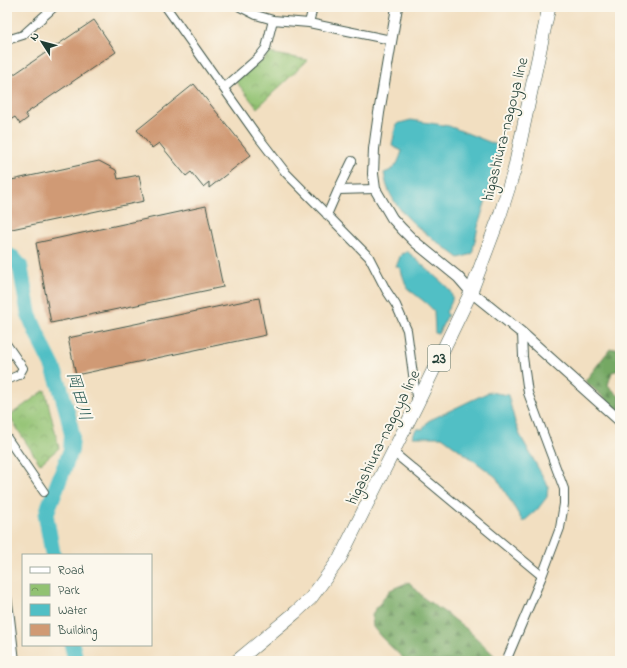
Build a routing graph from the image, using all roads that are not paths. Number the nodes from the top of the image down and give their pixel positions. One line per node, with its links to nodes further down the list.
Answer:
1 (54, 7): 9 (street)
2 (166, 7): 11 (street)
3 (240, 7): 7 (street)
4 (313, 7): 8 (street)
5 (397, 7): 10 (street)
6 (549, 7): 16 (main road, higashiura-nagoya line / 23)
7 (273, 20): 8 (street); 11 (street)
8 (309, 23): 10 (street)
9 (7, 40)
10 (391, 40): 13 (street)
11 (224, 88): 15 (street)
12 (352, 161): 14 (street)
13 (376, 189): 14 (street); 16 (street)
14 (338, 190): 15 (street)
15 (327, 215): 20 (street)
16 (471, 292): 17 (street); 20 (main road, higashiura-nagoya line / 23)
17 (522, 333): 21 (street); 25 (street)
18 (7, 345): 19 (street)
19 (7, 380)
20 (417, 404): 23 (main road, higashiura-nagoya line / 23)
21 (620, 421)
22 (7, 438): 24 (street)
23 (393, 452): 25 (street); 29 (main road, higashiura-nagoya line / 23)
24 (44, 492)
25 (542, 576): 30 (street)
26 (7, 596): 27 (street)
27 (9, 632): 28 (street)
28 (15, 661)
29 (237, 661)
30 (506, 661)

